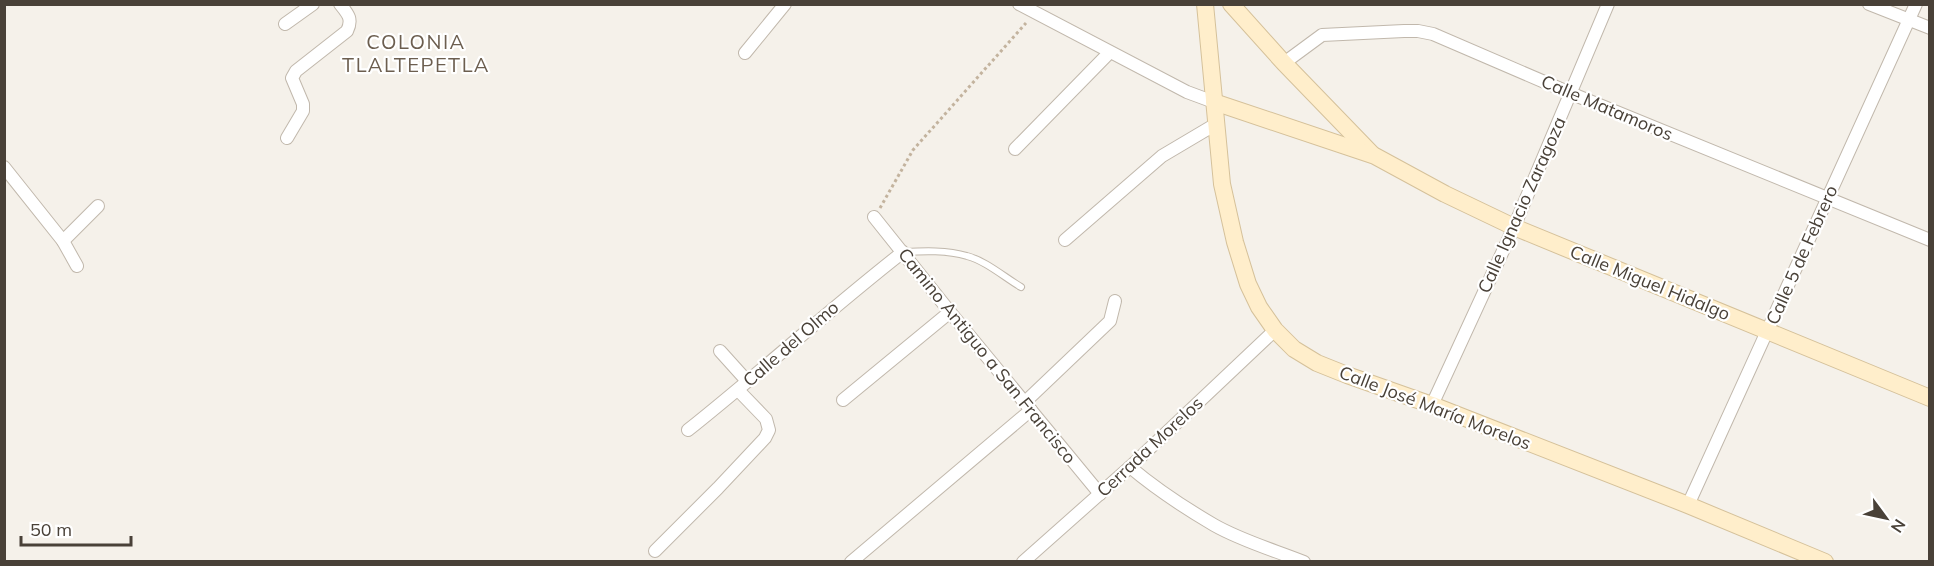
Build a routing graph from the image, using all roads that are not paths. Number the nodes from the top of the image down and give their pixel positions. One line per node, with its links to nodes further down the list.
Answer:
1 (313, 4): 11 (street)
2 (340, 4): 19 (street)
3 (785, 4): 13 (street)
4 (1019, 4): 14 (street)
5 (1205, 4): 17 (main road, Calle José María Morelos)
6 (1231, 4): 15 (main road, Calle Miguel Hidalgo)
7 (1608, 4): 16 (street, Calle Ignacio Zaragoza)
8 (1869, 4): 10 (street)
9 (1916, 4): 10 (street, Calle 5 de Febrero)
10 (1909, 20): 12 (street); 23 (street, Calle 5 de Febrero)
11 (285, 24)
12 (1929, 28)
13 (745, 53)
14 (1109, 53): 17 (street); 20 (street)
15 (1284, 63): 16 (street, Calle Matamoros); 21 (main road, Calle Miguel Hidalgo)
16 (1570, 93): 23 (street, Calle Matamoros); 26 (street, Calle Ignacio Zaragoza)
17 (1214, 102): 18 (main road, Calle José María Morelos); 21 (main road, Calle Miguel Hidalgo)
18 (1216, 124): 27 (street); 35 (main road, Calle José María Morelos)
19 (287, 138)
20 (1015, 149)
21 (1375, 156): 26 (main road, Calle Miguel Hidalgo)
22 (4, 168): 29 (street)
23 (1827, 199): 28 (street, Calle Matamoros); 36 (street, Calle 5 de Febrero)
24 (98, 206): 29 (street)
25 (874, 217): 30 (street, Camino Antiguo a San Francisco)
26 (1514, 227): 36 (main road, Calle Miguel Hidalgo); 41 (street, Calle Ignacio Zaragoza)
27 (1065, 240)
28 (1929, 240)
29 (63, 241): 31 (street)
30 (903, 252): 32 (lane); 34 (street, Camino Antiguo a San Francisco); 38 (street, Calle del Olmo)
31 (77, 266)
32 (1021, 287)
33 (1115, 302): 42 (street)
34 (950, 312): 40 (street); 42 (street, Camino Antiguo a San Francisco)
35 (1275, 330): 41 (main road, Calle José María Morelos); 44 (street, Cerrada Morelos)
36 (1769, 332): 39 (main road, Calle Miguel Hidalgo); 46 (street, Calle 5 de Febrero)
37 (720, 351): 38 (street)
38 (742, 386): 43 (street); 47 (street, Calle del Olmo)
39 (1929, 398)
40 (843, 400)
41 (1432, 405): 46 (main road, Calle José María Morelos)
42 (1028, 406): 45 (street, Camino Antiguo a San Francisco); 48 (street)
43 (688, 430)
44 (1130, 467): 45 (street, Cerrada Morelos); 50 (street)
45 (1100, 495): 49 (street, Cerrada Morelos)
46 (1688, 505): 51 (main road, Calle José María Morelos)
47 (655, 551)
48 (851, 561)
49 (1023, 561)
50 (1304, 561)
51 (1825, 561)

